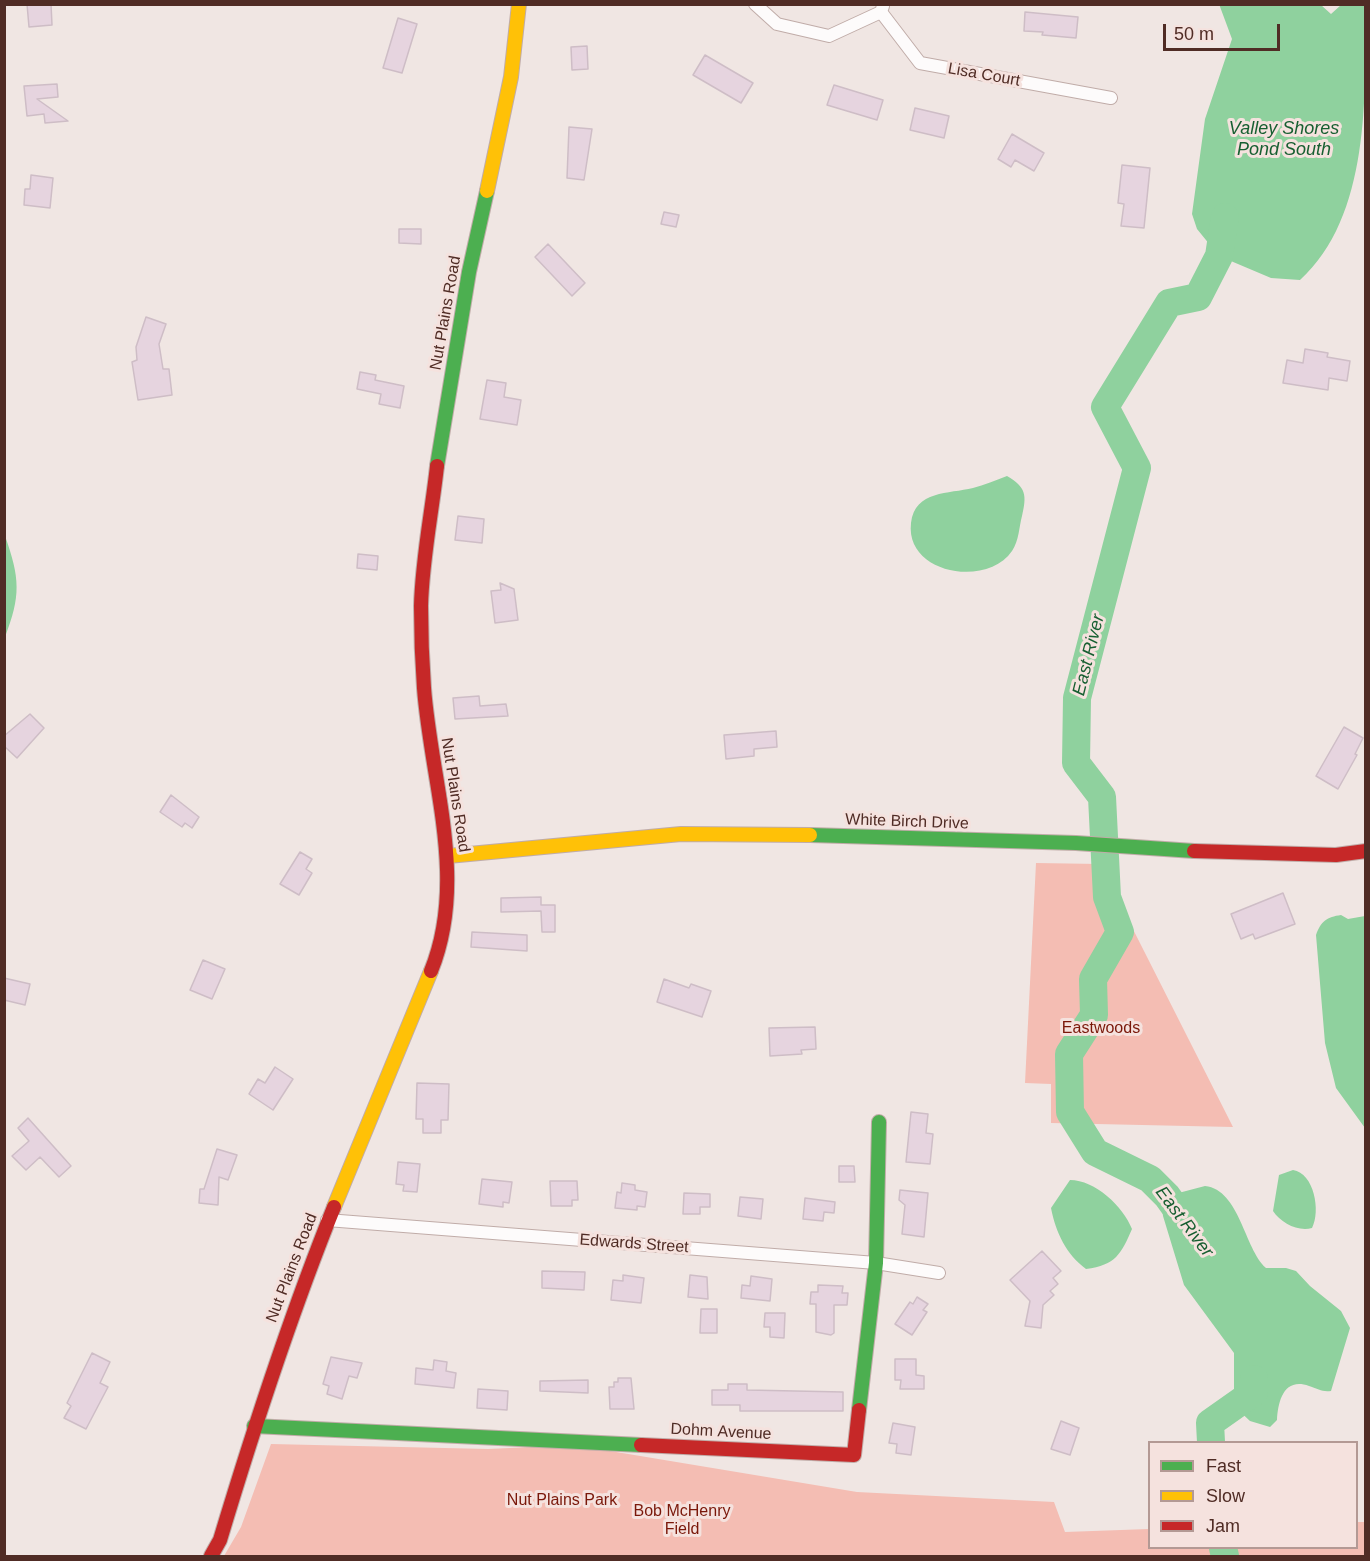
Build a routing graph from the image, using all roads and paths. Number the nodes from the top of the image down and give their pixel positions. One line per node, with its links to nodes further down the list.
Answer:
1 (519, 4): 6 (street, Nut Plains Road)
2 (755, 4): 3 (street)
3 (882, 8): 4 (street, Lisa Court)
4 (1111, 98)
5 (1365, 851): 6 (street, White Birch Drive)
6 (448, 856): 8 (street, Nut Plains Road)
7 (879, 1122): 9 (street, Dohm Avenue)
8 (327, 1220): 9 (street, Edwards Street); 11 (street, Nut Plains Road)
9 (876, 1263): 10 (street, Edwards Street); 11 (street, Dohm Avenue)
10 (939, 1273)
11 (254, 1425): 12 (street, Nut Plains Road)
12 (211, 1557)

